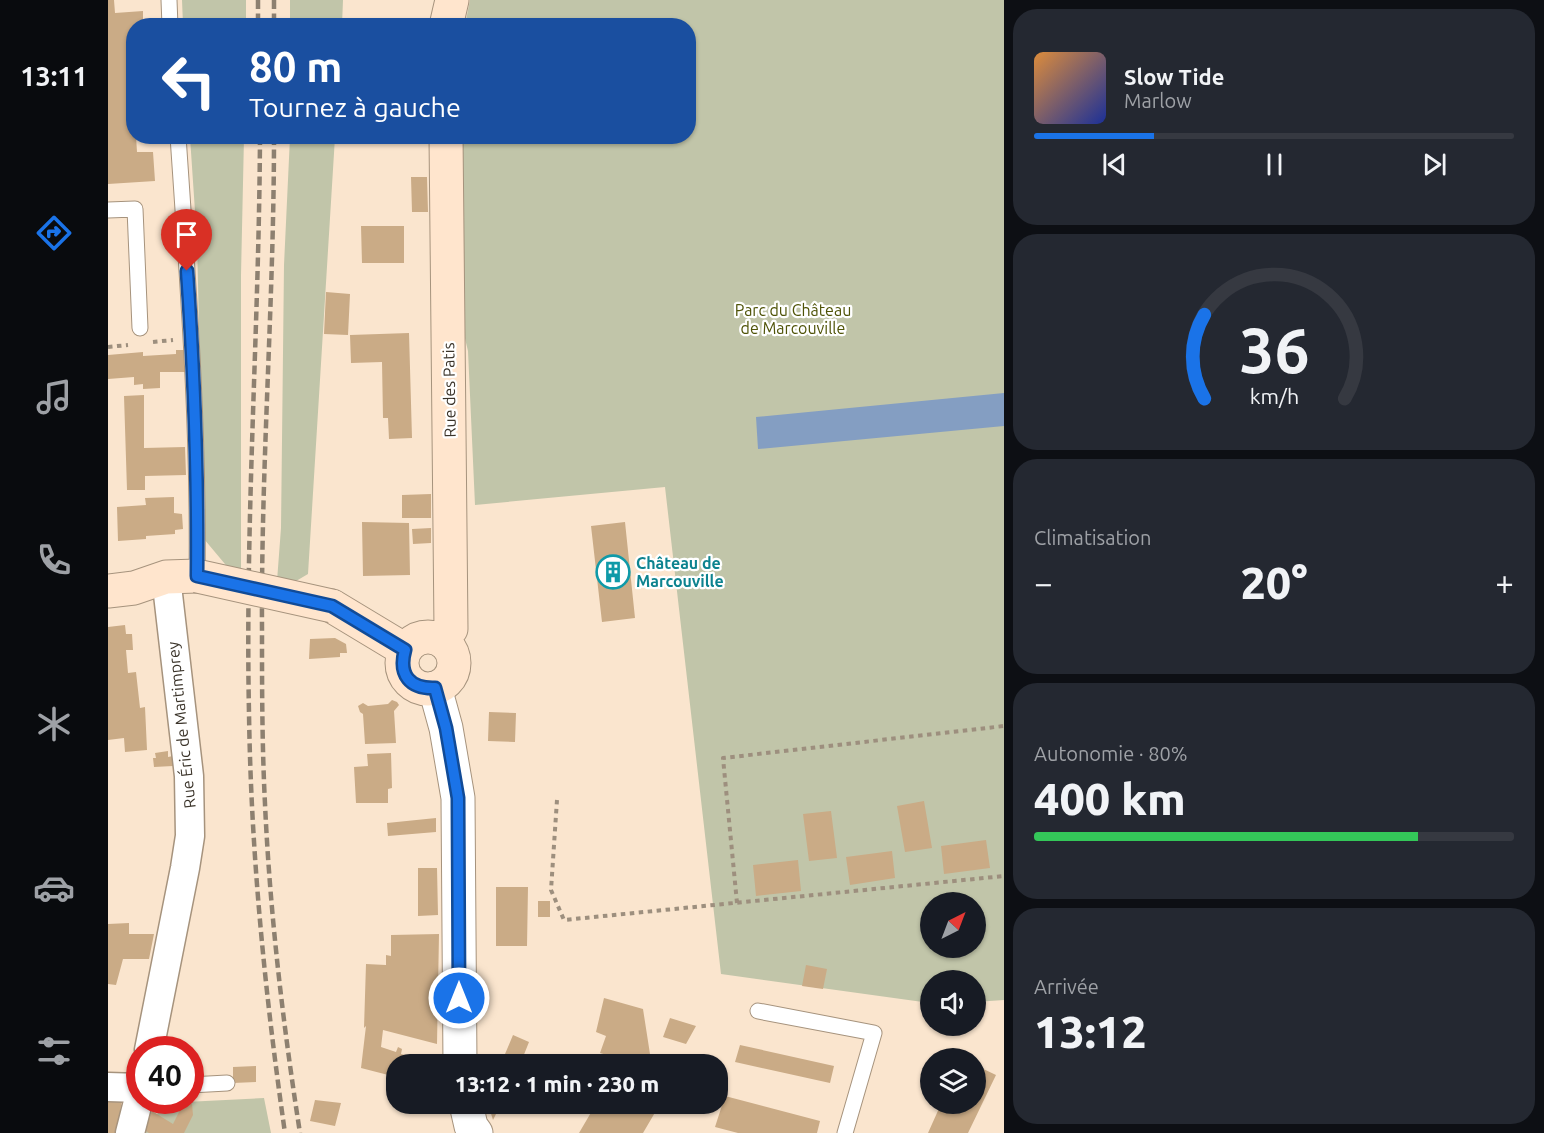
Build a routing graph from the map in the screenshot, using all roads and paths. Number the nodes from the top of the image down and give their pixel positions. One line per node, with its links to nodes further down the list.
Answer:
1 (169, 0): 3 (lane)
2 (452, 0): 4 (main road)
3 (170, 18)
4 (448, 18)
5 (179, 144): 10 (lane)
6 (447, 144): 12 (main road, Rue des Patis)
7 (108, 210): 8 (lane)
8 (140, 328)
9 (108, 574): 10 (main road)
10 (181, 576): 11 (main road); 13 (main road, bridge); 20 (street, Rue Éric de Martimprey)
11 (108, 591)
12 (441, 640): 13 (main road); 14 (main road)
13 (405, 650): 14 (main road)
14 (435, 688): 21 (street)
15 (1004, 726): 18 (path)
16 (557, 800): 18 (path)
17 (1004, 876): 18 (path)
18 (737, 903)
19 (758, 1011): 30 (lane)
20 (152, 1036)
21 (460, 1054)
22 (227, 1083): 23 (lane)
23 (204, 1084)
24 (108, 1087): 25 (street)
25 (126, 1088)
26 (135, 1114): 28 (street)
27 (468, 1114): 29 (street)
28 (130, 1133)
29 (476, 1133)
30 (845, 1133)

